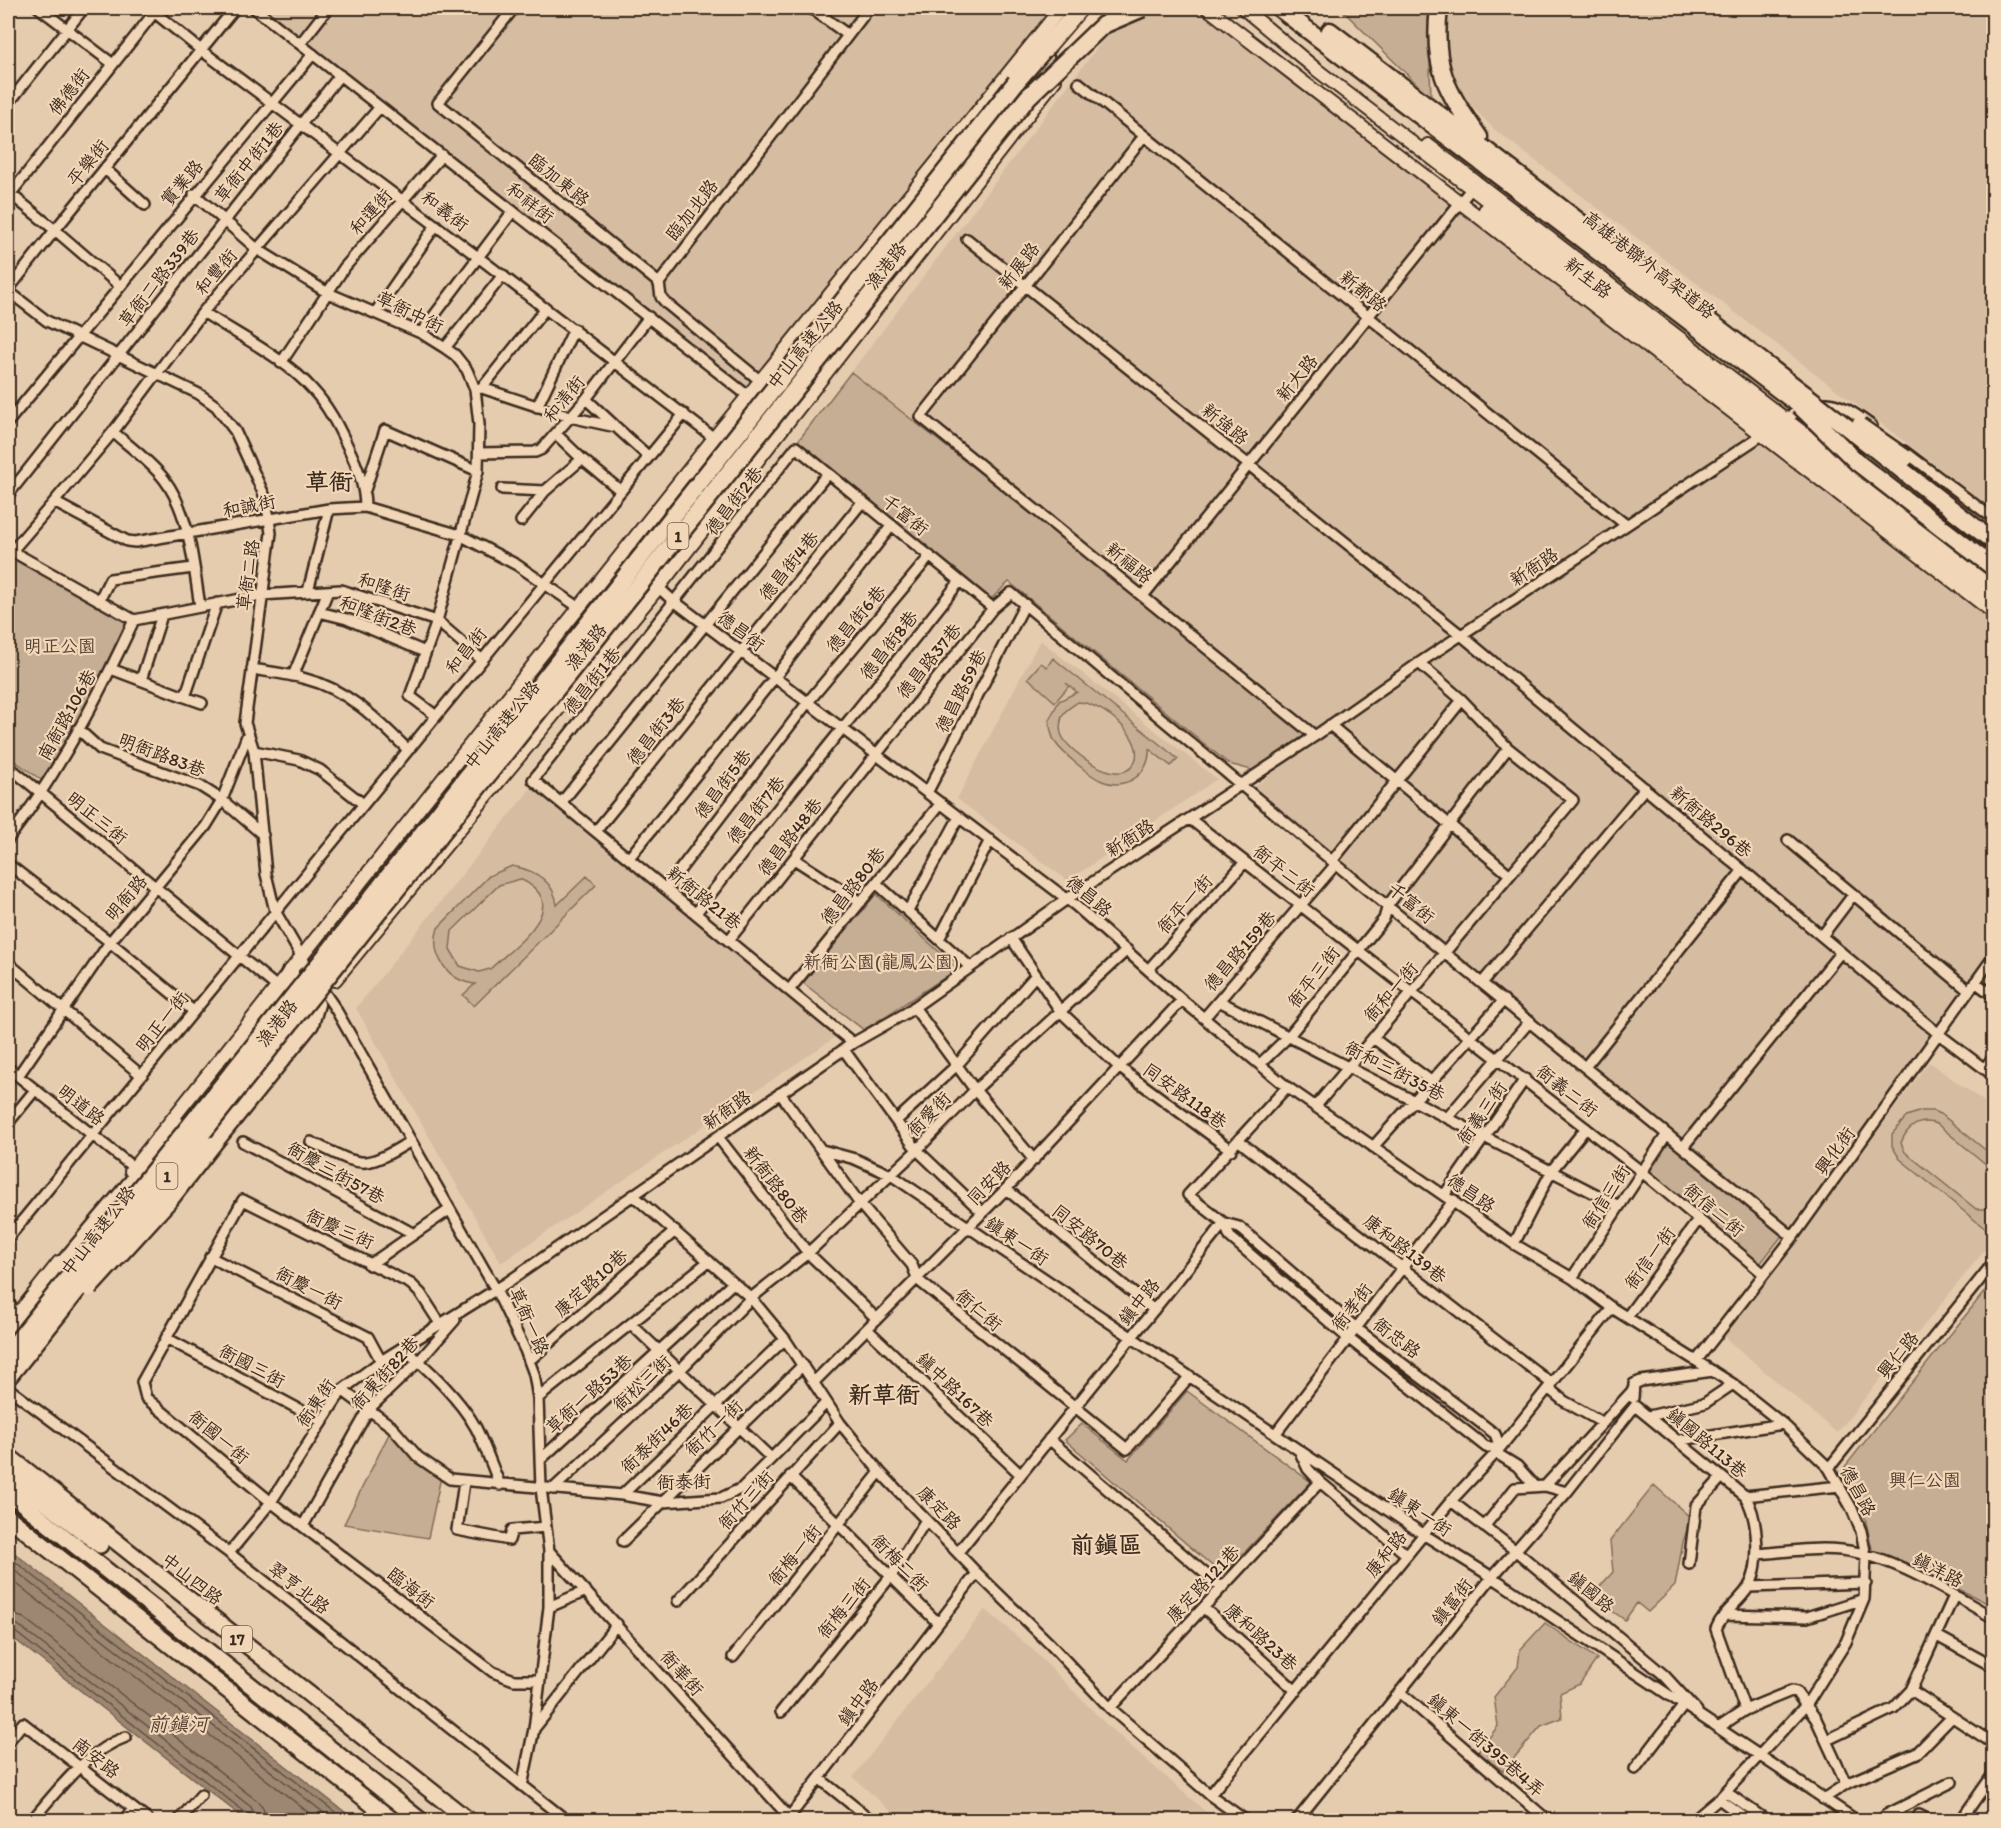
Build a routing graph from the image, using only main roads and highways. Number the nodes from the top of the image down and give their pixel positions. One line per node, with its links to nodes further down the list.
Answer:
1 (1067, 8): 10 (highway)
2 (1080, 8): 10 (highway)
3 (1103, 8): 11 (highway, bridge)
4 (1143, 8): 11 (highway, bridge)
5 (1264, 8): 9 (highway)
6 (1279, 8): 9 (highway, 高雄港聯外高架道路)
7 (1298, 8): 12 (highway, 高雄港聯外高架道路)
8 (1439, 8): 12 (highway)
9 (1309, 29): 13 (highway, 高雄港聯外高架道路)
10 (1016, 82): 20 (highway, 中山高速公路 / 1, bridge)
11 (1028, 97): 20 (highway, 中山高速公路 / 1, bridge)
12 (1489, 150): 13 (highway, 高雄港聯外高架道路)
13 (1803, 401): 14 (highway, bridge); 15 (highway, 高雄港聯外高架道路, bridge); 16 (highway, 高雄港聯外高架道路, bridge); 17 (highway, bridge)
14 (1994, 528)
15 (1994, 542)
16 (1994, 556)
17 (1994, 568)
18 (290, 974): 20 (highway, bridge)
19 (320, 994): 20 (highway, bridge)
20 (43, 1321): 21 (highway, 中山高速公路 / 1, bridge); 22 (highway, 中山高速公路 / 1, bridge)
21 (8, 1353)
22 (8, 1377)
23 (8, 1456): 30 (main road, 中山四路 / 17)
24 (10, 1475): 29 (main road, 中山四路 / 17)
25 (8, 1492): 28 (main road, 17)
26 (8, 1517): 27 (main road)
27 (392, 1821)
28 (420, 1821)
29 (451, 1821)
30 (468, 1821)

